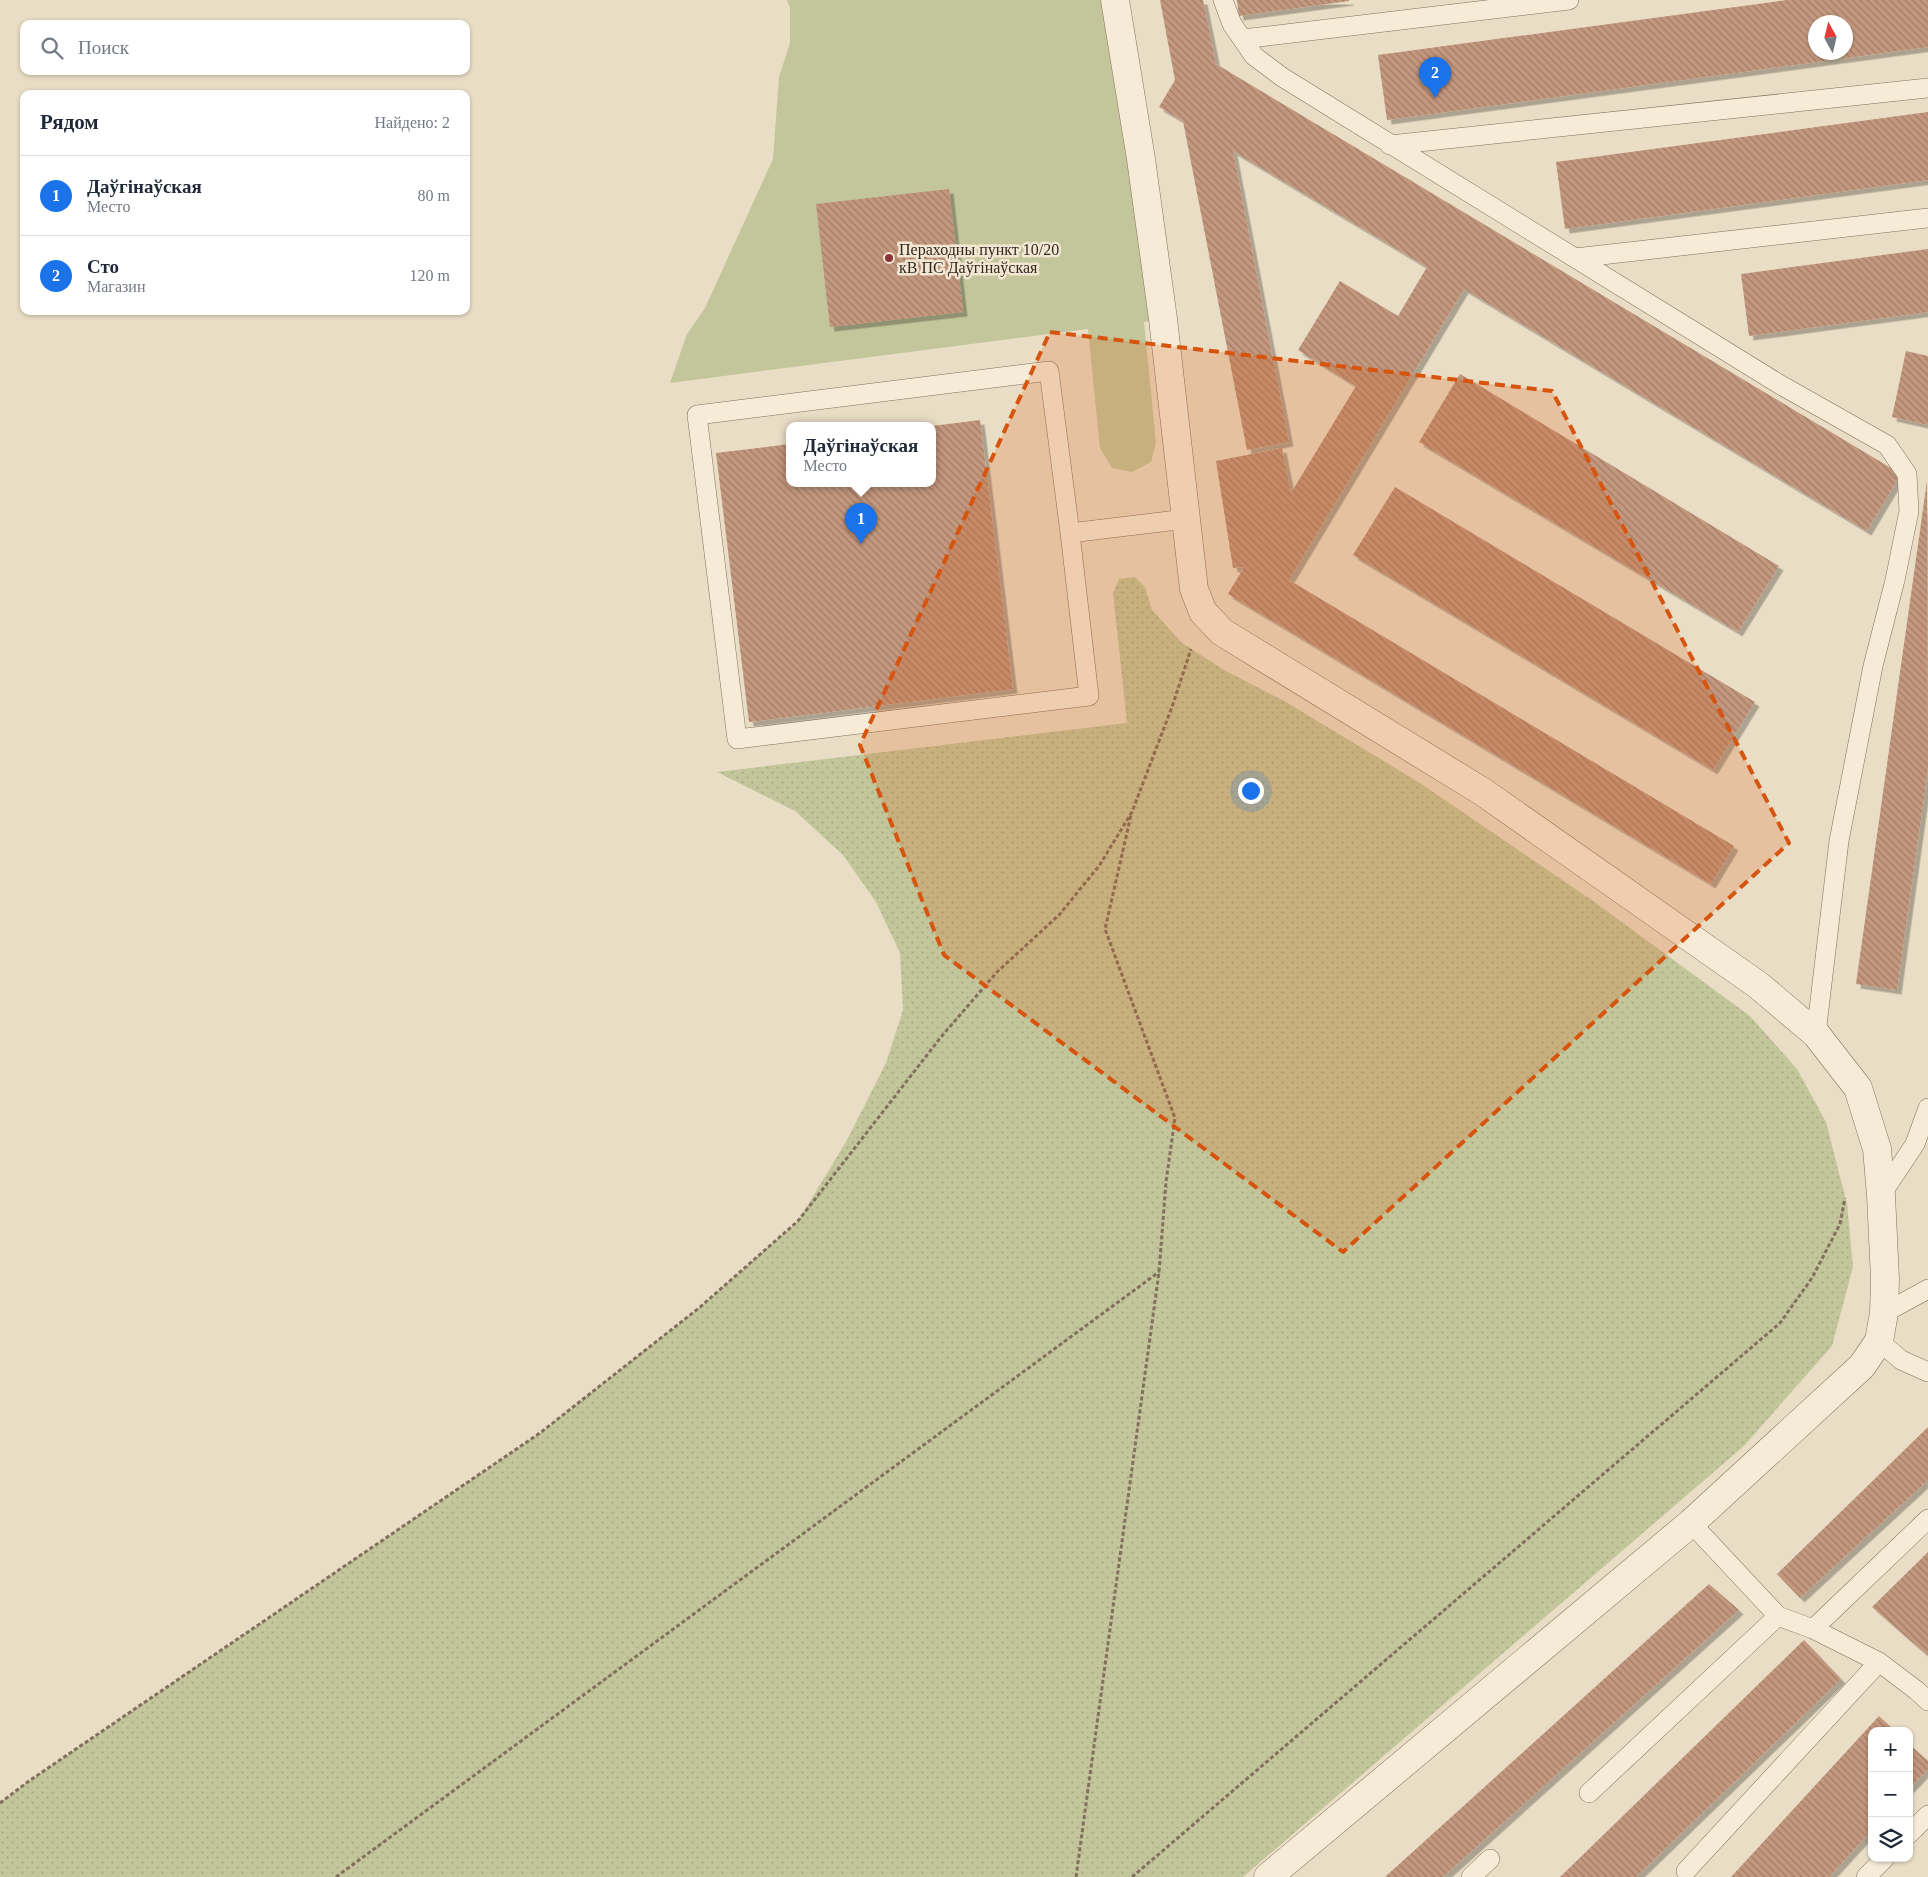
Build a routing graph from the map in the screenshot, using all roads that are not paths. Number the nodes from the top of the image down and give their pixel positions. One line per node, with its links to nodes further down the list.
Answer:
1 (1115, 0): 9 (street)
2 (1223, 0): 4 (lane)
3 (1569, 0): 4 (lane)
4 (1242, 39): 6 (lane)
5 (1928, 88): 6 (lane)
6 (1390, 145): 8 (lane)
7 (1928, 218): 8 (lane)
8 (1575, 258): 11 (lane)
9 (1186, 519): 10 (lane); 11 (street)
10 (1070, 533): 10 (lane)
11 (1816, 1034): 13 (street)
12 (1928, 1108): 13 (lane)
13 (1881, 1195): 15 (street)
14 (1928, 1290): 15 (lane)
15 (1884, 1313): 16 (street)
16 (1879, 1341): 17 (lane); 19 (street)
17 (1928, 1372)
18 (1928, 1519): 21 (lane)
19 (1691, 1522): 20 (lane); 30 (street)
20 (1778, 1616): 21 (lane); 24 (lane)
21 (1814, 1629): 22 (lane)
22 (1879, 1662): 23 (lane); 29 (lane)
23 (1924, 1691)
24 (1589, 1793)
25 (1928, 1815): 26 (lane)
26 (1913, 1830)
27 (1490, 1859): 31 (lane)
28 (1881, 1862): 32 (lane)
29 (1686, 1871)
30 (1268, 1877)
31 (1471, 1877)
32 (1866, 1877)

